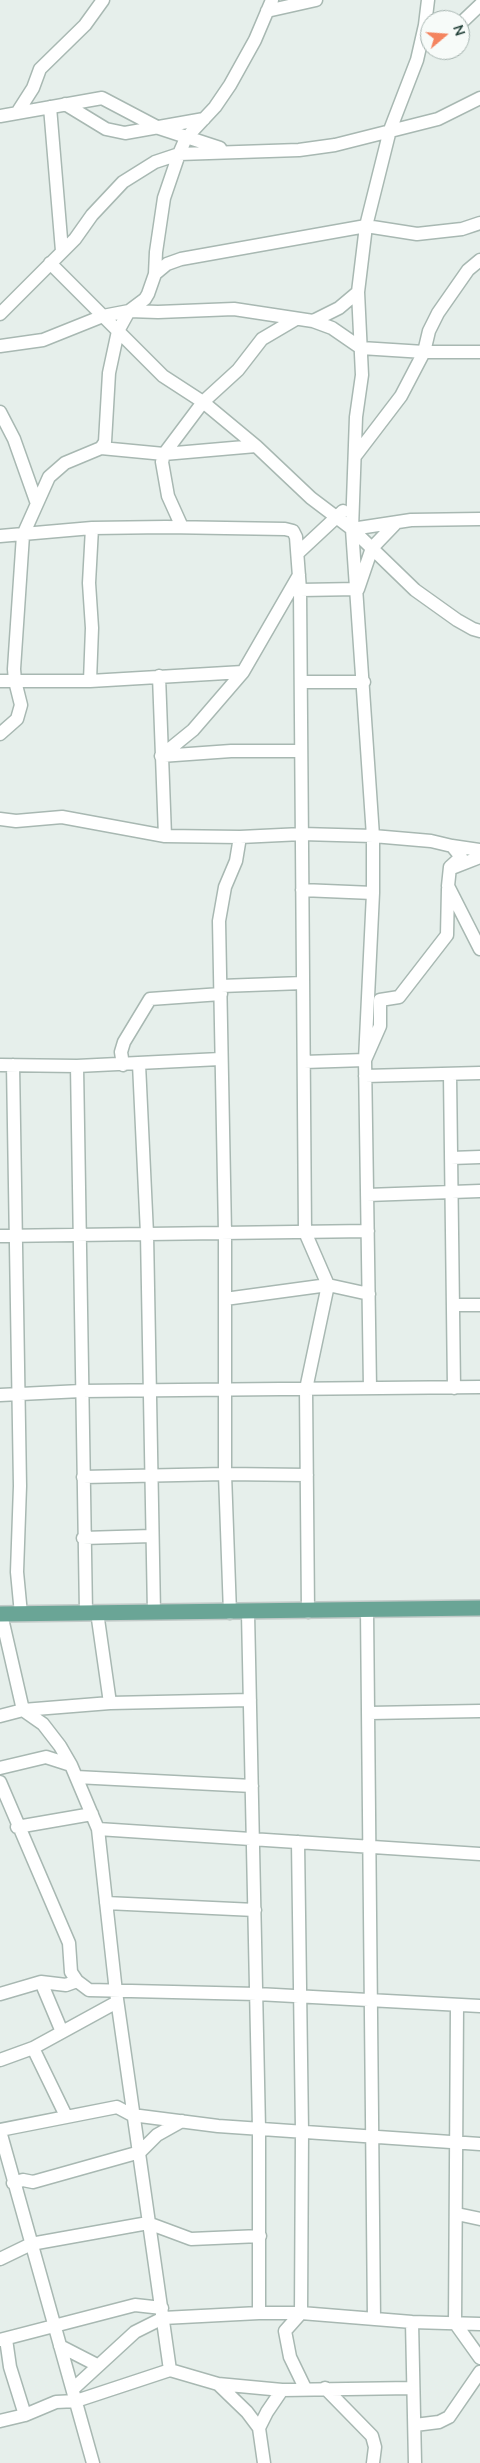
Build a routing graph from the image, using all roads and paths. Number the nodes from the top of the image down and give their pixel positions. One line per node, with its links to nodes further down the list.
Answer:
1 (103, 0): 14 (street)
2 (316, 0): 5 (street)
3 (428, 0): 8 (street)
4 (480, 5): 6 (street)
5 (269, 6): 16 (street)
6 (470, 14)
7 (420, 57): 8 (street)
8 (417, 60): 18 (street)
9 (480, 98): 11 (street)
10 (65, 104): 12 (street); 17 (street); 17 (street)
11 (461, 106): 13 (street); 18 (street)
12 (50, 107): 14 (street); 24 (street)
13 (480, 107)
14 (17, 112): 15 (street)
15 (0, 116)
16 (204, 119): 17 (street); 19 (street)
17 (159, 128): 19 (street)
18 (390, 130): 20 (street); 23 (street)
19 (186, 138): 20 (street); 21 (street)
20 (231, 151): 21 (street)
21 (179, 154): 24 (street); 27 (street)
22 (480, 223): 23 (street)
23 (366, 226): 27 (street); 28 (street)
24 (62, 251): 26 (street)
25 (480, 260): 37 (street)
26 (50, 263): 30 (street); 31 (street)
27 (155, 274): 29 (street)
28 (358, 292): 33 (street); 36 (street)
29 (129, 311): 31 (street); 32 (street); 34 (street)
30 (0, 314)
31 (102, 316): 34 (street); 35 (street)
32 (296, 319): 33 (street); 39 (street)
33 (313, 321): 36 (street)
34 (118, 332): 39 (street); 42 (street)
35 (0, 346)
36 (361, 348): 37 (street); 44 (street)
37 (424, 352): 38 (street); 44 (street)
38 (480, 352)
39 (203, 402): 41 (street); 43 (street)
40 (0, 412): 45 (street)
41 (256, 446): 43 (street); 47 (street)
42 (101, 448): 43 (street); 45 (street)
43 (164, 454): 50 (street)
44 (356, 455): 46 (street)
45 (36, 501): 53 (street)
46 (352, 503): 47 (street); 52 (street)
47 (337, 517): 52 (street); 56 (street)
48 (480, 519): 49 (street)
49 (395, 524): 52 (street); 57 (street)
50 (182, 527): 51 (street); 55 (street)
51 (92, 528): 53 (street); 68 (street)
52 (352, 529): 57 (street); 60 (street)
53 (23, 534): 54 (street); 64 (street)
54 (0, 536)
55 (296, 537): 56 (street); 58 (street)
56 (314, 538): 58 (street)
57 (372, 548): 60 (street); 62 (street)
58 (299, 552): 59 (street)
59 (299, 575): 61 (street); 63 (street)
60 (358, 589): 61 (street); 70 (street)
61 (300, 590): 69 (street)
62 (480, 630)
63 (243, 672): 65 (street); 73 (street)
64 (15, 675): 66 (street); 67 (street); 68 (street); 71 (street)
65 (159, 676): 68 (street); 73 (street)
66 (0, 677)
67 (0, 681)
68 (90, 681)
69 (301, 682): 70 (street); 72 (street)
70 (364, 682): 77 (street)
71 (0, 734)
72 (301, 751): 73 (street); 75 (street)
73 (161, 756): 76 (street)
74 (0, 819): 76 (street)
75 (302, 834): 77 (street); 78 (street); 83 (street)
76 (165, 836): 78 (street)
77 (373, 836): 79 (street); 84 (street)
78 (240, 837): 87 (street)
79 (452, 846): 80 (street); 82 (street)
80 (480, 850)
81 (480, 857): 82 (street)
82 (448, 886): 85 (street); 89 (street)
83 (302, 890): 84 (street); 86 (street)
84 (373, 893): 89 (street)
85 (480, 949)
86 (303, 983): 87 (street); 90 (street)
87 (221, 990): 88 (street); 94 (street)
88 (220, 1059): 91 (street); 106 (street)
89 (365, 1060): 90 (street); 98 (street)
90 (304, 1062): 105 (street)
91 (139, 1064): 94 (street); 107 (street)
92 (0, 1065): 93 (street)
93 (13, 1065): 95 (street); 110 (street)
94 (123, 1065): 95 (street)
95 (77, 1066): 108 (street)
96 (480, 1073): 97 (street)
97 (450, 1075): 98 (street); 100 (street)
98 (365, 1076): 103 (street)
99 (480, 1157): 100 (street)
100 (451, 1158): 102 (street)
101 (480, 1191): 102 (street)
102 (452, 1192): 103 (street); 115 (street)
103 (367, 1195): 104 (street)
104 (368, 1231): 105 (street); 112 (street)
105 (305, 1232): 106 (street); 111 (street)
106 (225, 1233): 107 (street); 113 (street)
107 (147, 1234): 108 (street); 120 (street)
108 (80, 1235): 110 (street); 121 (street)
109 (0, 1236): 110 (street)
110 (15, 1236): 124 (street)
111 (328, 1285): 112 (street); 113 (street); 119 (street)
112 (369, 1294): 117 (street)
113 (225, 1299): 122 (street)
114 (480, 1304): 115 (street)
115 (453, 1305): 118 (street)
116 (480, 1387): 118 (street)
117 (370, 1388): 118 (street); 119 (street)
118 (454, 1388)
119 (306, 1389): 122 (street); 126 (street)
120 (149, 1390): 121 (street); 122 (street); 127 (street)
121 (82, 1391): 124 (street); 128 (street)
122 (225, 1391): 125 (street)
123 (0, 1395): 124 (street)
124 (18, 1395): 139 (street)
125 (224, 1474): 126 (street); 127 (street); 136 (street)
126 (307, 1475): 133 (street)
127 (151, 1476): 128 (street); 129 (street)
128 (83, 1478): 130 (street)
129 (152, 1536): 130 (street); 135 (street)
130 (83, 1538): 134 (street)
131 (480, 1608): 132 (main road)
132 (367, 1610): 133 (main road); 144 (street)
133 (308, 1612): 137 (main road)
134 (92, 1613): 135 (main road); 139 (main road); 141 (street)
135 (154, 1613): 136 (main road)
136 (230, 1613): 137 (main road)
137 (248, 1613): 140 (street)
138 (0, 1614): 139 (main road); 142 (street)
139 (21, 1614)
140 (250, 1700): 141 (street); 149 (street)
141 (110, 1703): 142 (street)
142 (23, 1710): 145 (street); 147 (street)
143 (480, 1711): 144 (street)
144 (369, 1713): 156 (street)
145 (0, 1716)
146 (0, 1768): 147 (street)
147 (74, 1771): 149 (street); 151 (street)
148 (0, 1782): 150 (street)
149 (252, 1786): 154 (street)
150 (6, 1814): 152 (street)
151 (92, 1814): 152 (street); 153 (street)
152 (17, 1827): 160 (street)
153 (98, 1829): 154 (street); 158 (street)
154 (253, 1839): 155 (street); 159 (street)
155 (298, 1842): 156 (street); 165 (street)
156 (370, 1847): 157 (street); 166 (street)
157 (480, 1854)
158 (106, 1903): 159 (street); 164 (street)
159 (255, 1910): 163 (street)
160 (78, 1981): 161 (street); 164 (street)
161 (41, 1982): 162 (street); 169 (street)
162 (0, 1994)
163 (256, 1994): 164 (street); 165 (street); 175 (street)
164 (116, 1997): 169 (street); 172 (street)
165 (300, 1997): 166 (street); 177 (street)
166 (372, 2000): 167 (street); 178 (street)
167 (457, 2005): 168 (street); 179 (street)
168 (480, 2006)
169 (62, 2032): 170 (street)
170 (33, 2048): 171 (street); 173 (street)
171 (0, 2060)
172 (132, 2115): 173 (street); 174 (street); 181 (street)
173 (66, 2116): 176 (street)
174 (182, 2121): 175 (street); 181 (street)
175 (259, 2128): 177 (street); 187 (street)
176 (0, 2131): 182 (street)
177 (302, 2131): 178 (street); 192 (street)
178 (371, 2136): 179 (street); 193 (street)
179 (457, 2142): 180 (street); 184 (street)
180 (480, 2144)
181 (140, 2152): 183 (street); 186 (street)
182 (4, 2160): 183 (street)
183 (13, 2182): 188 (street)
184 (456, 2214): 185 (street); 195 (street)
185 (480, 2219)
186 (148, 2223): 187 (street); 188 (street); 190 (street)
187 (260, 2236): 191 (street)
188 (31, 2244): 189 (street); 197 (street)
189 (0, 2259)
190 (162, 2313): 191 (street); 197 (street); 202 (street); 203 (street)
191 (265, 2313): 192 (street); 198 (street)
192 (301, 2313): 193 (street); 198 (street)
193 (374, 2319): 194 (street)
194 (412, 2322): 195 (street); 208 (street)
195 (455, 2323): 196 (street); 201 (street)
196 (480, 2324)
197 (55, 2326): 199 (street); 200 (street)
198 (285, 2331): 206 (street)
199 (3, 2339): 211 (street)
200 (60, 2346): 202 (street); 210 (street)
201 (480, 2358)
202 (97, 2365): 210 (street)
203 (170, 2370): 205 (street); 210 (street)
204 (480, 2372): 213 (street)
205 (218, 2384): 209 (street); 214 (street)
206 (305, 2388): 207 (street); 209 (street)
207 (325, 2388): 208 (street); 217 (street)
208 (412, 2388): 213 (street)
209 (282, 2390): 214 (street)
210 (74, 2395): 211 (street); 215 (street)
211 (25, 2416): 212 (street)
212 (0, 2421)
213 (415, 2425): 218 (street)
214 (259, 2428): 216 (street)
215 (93, 2463)
216 (264, 2463)
217 (372, 2463)
218 (415, 2463)

